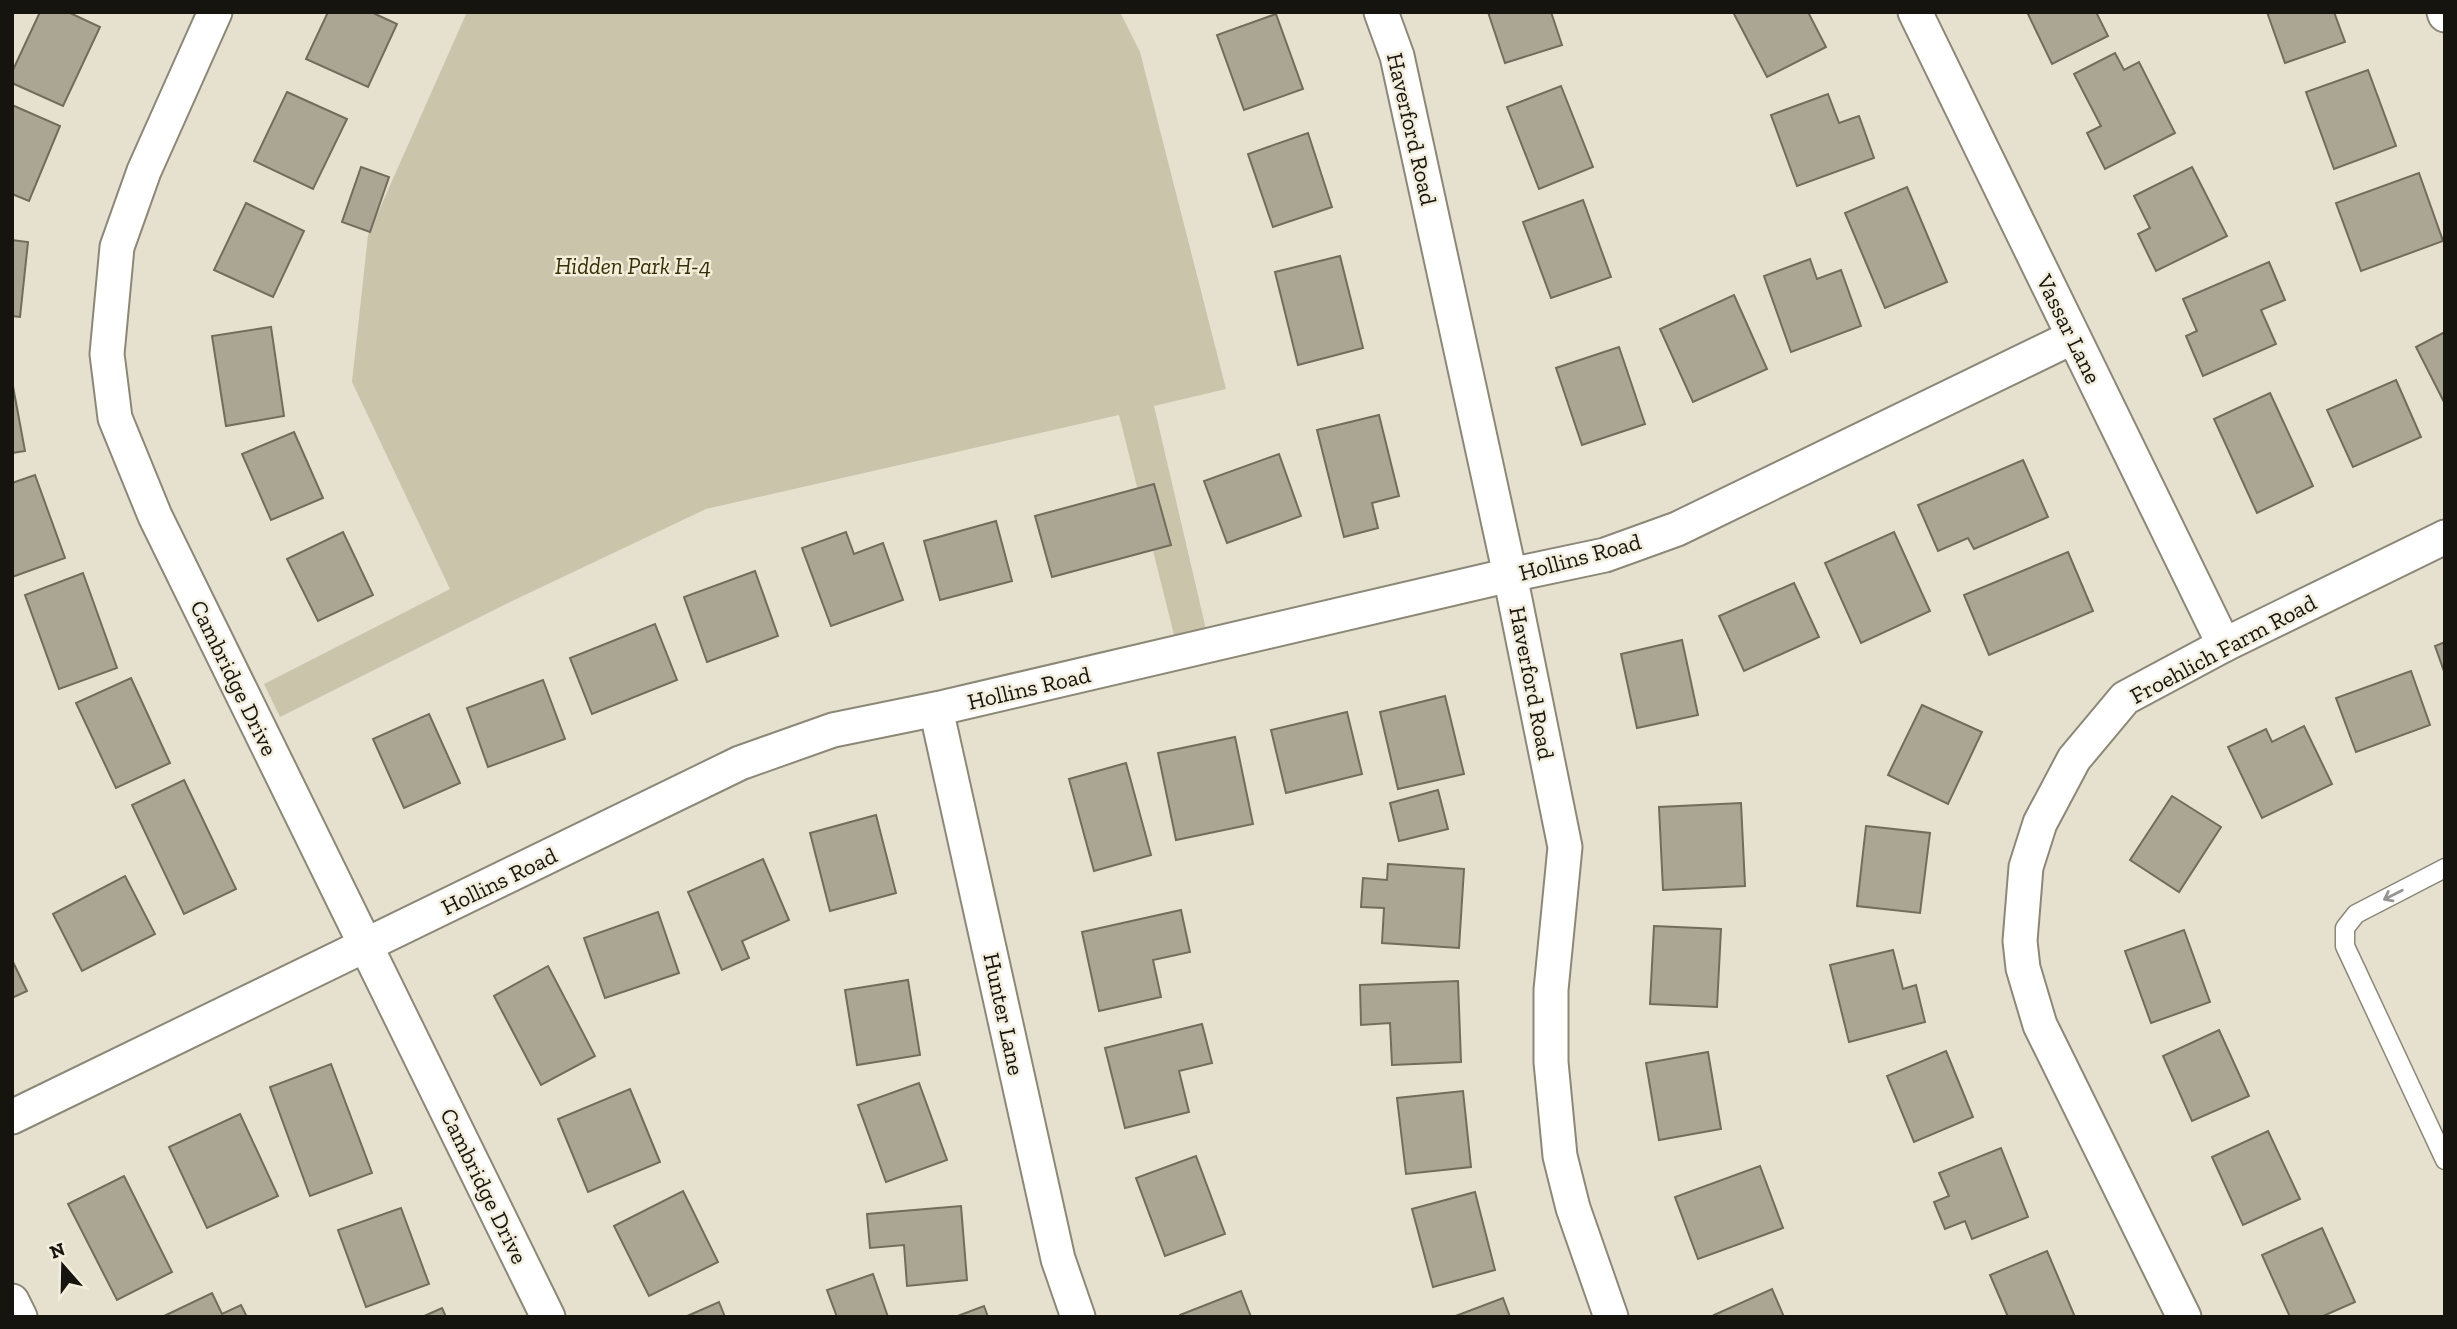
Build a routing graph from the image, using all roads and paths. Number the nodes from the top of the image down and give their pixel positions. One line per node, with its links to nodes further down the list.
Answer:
1 (215, 12): 10 (street, Cambridge Drive)
2 (1381, 12): 6 (street, Haverford Road)
3 (1915, 12): 4 (street, Vassar Lane)
4 (2073, 337): 6 (street, Hollins Road); 7 (street, Vassar Lane)
5 (2445, 537): 7 (street, Froehlich Farm Road)
6 (1510, 575): 8 (street, Hollins Road); 17 (street, Haverford Road)
7 (2224, 645): 18 (street, Froehlich Farm Road)
8 (936, 709): 10 (street, Hollins Road); 16 (street, Hunter Lane)
9 (2445, 868): 12 (lane, one-way to 12)
10 (367, 946): 11 (street, Hollins Road); 15 (street, Cambridge Drive)
11 (12, 1117)
12 (2445, 1160)
13 (12, 1301): 14 (street)
14 (20, 1317)
15 (548, 1317)
16 (1078, 1317)
17 (1611, 1317)
18 (2184, 1317)

